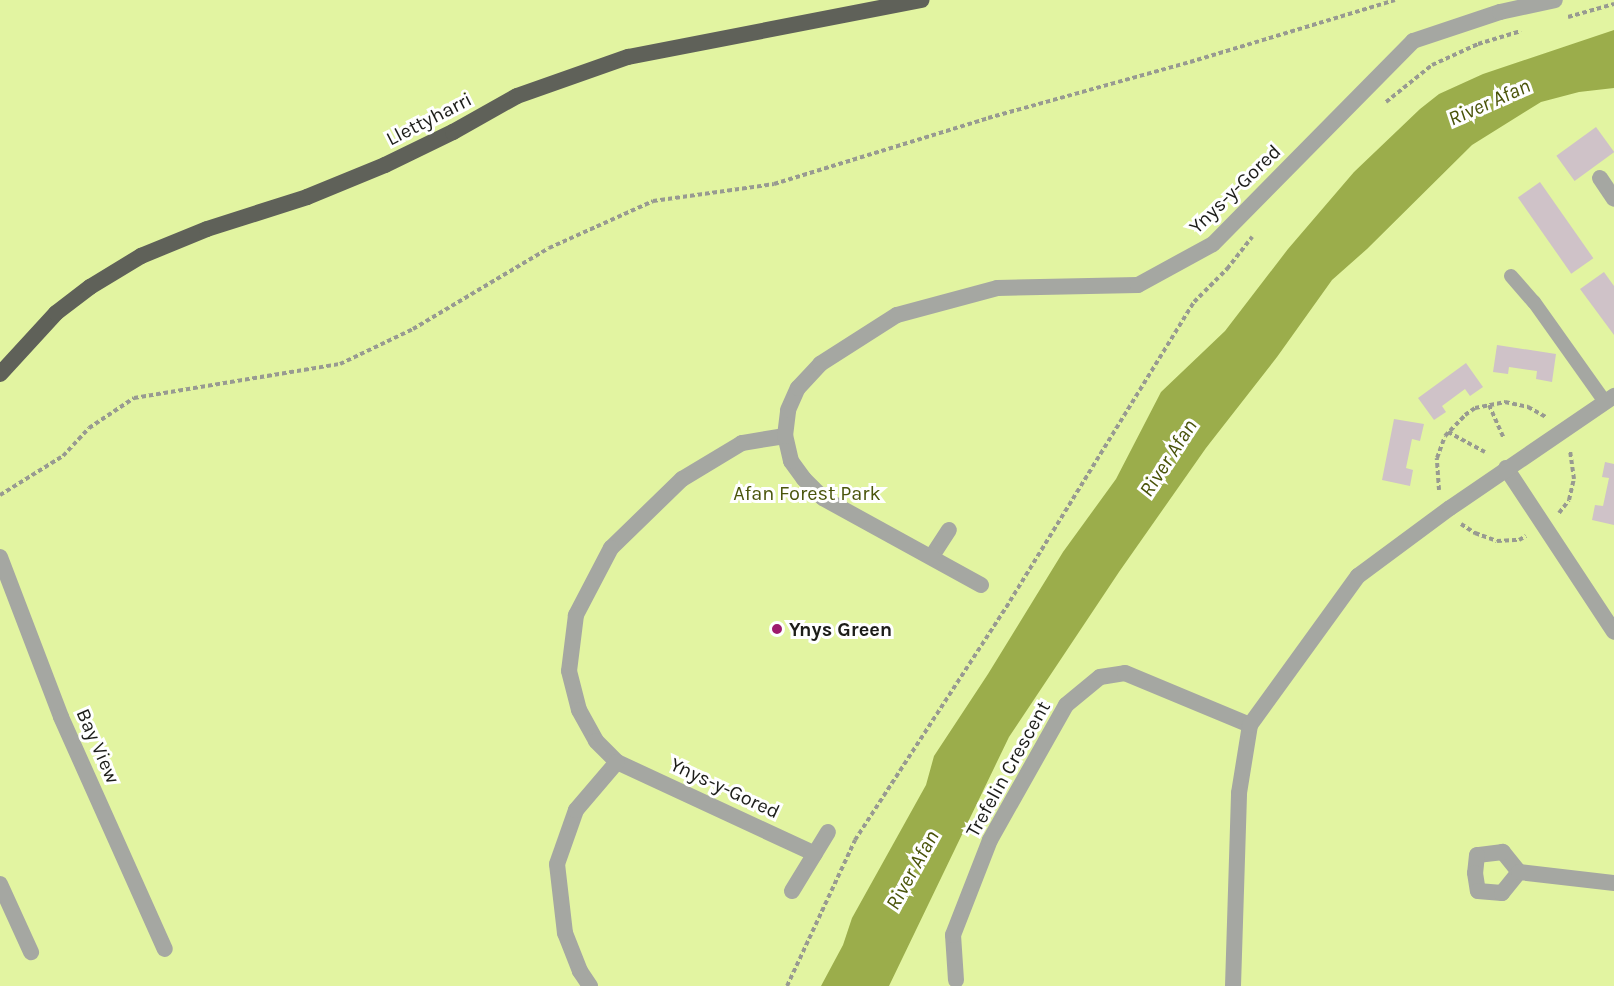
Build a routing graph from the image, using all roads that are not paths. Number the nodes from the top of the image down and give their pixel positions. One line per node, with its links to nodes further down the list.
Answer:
1 (922, 0): 6 (main road, Llettyharri)
2 (1555, 0): 8 (street, Ynys-y-Gored)
3 (1600, 178): 4 (street)
4 (1614, 199)
5 (1511, 276): 7 (lane)
6 (0, 374)
7 (1609, 399): 9 (street)
8 (786, 436): 11 (street, Ynys-y-Gored); 16 (street, Ynys-y-Gored)
9 (1506, 468): 14 (street); 15 (street)
10 (949, 530): 11 (street)
11 (932, 556): 13 (street, Ynys-y-Gored)
12 (0, 557): 23 (street, Bay View)
13 (981, 585)
14 (1614, 632)
15 (1250, 725): 25 (street, Trefelin Crescent); 27 (street)
16 (617, 762): 18 (street, Ynys-y-Gored); 26 (street)
17 (828, 832): 18 (street)
18 (815, 854): 22 (street)
19 (1519, 872): 20 (street)
20 (1614, 883)
21 (0, 884): 24 (street)
22 (792, 891)
23 (165, 949)
24 (31, 952)
25 (956, 980)
26 (590, 986)
27 (1233, 986)

